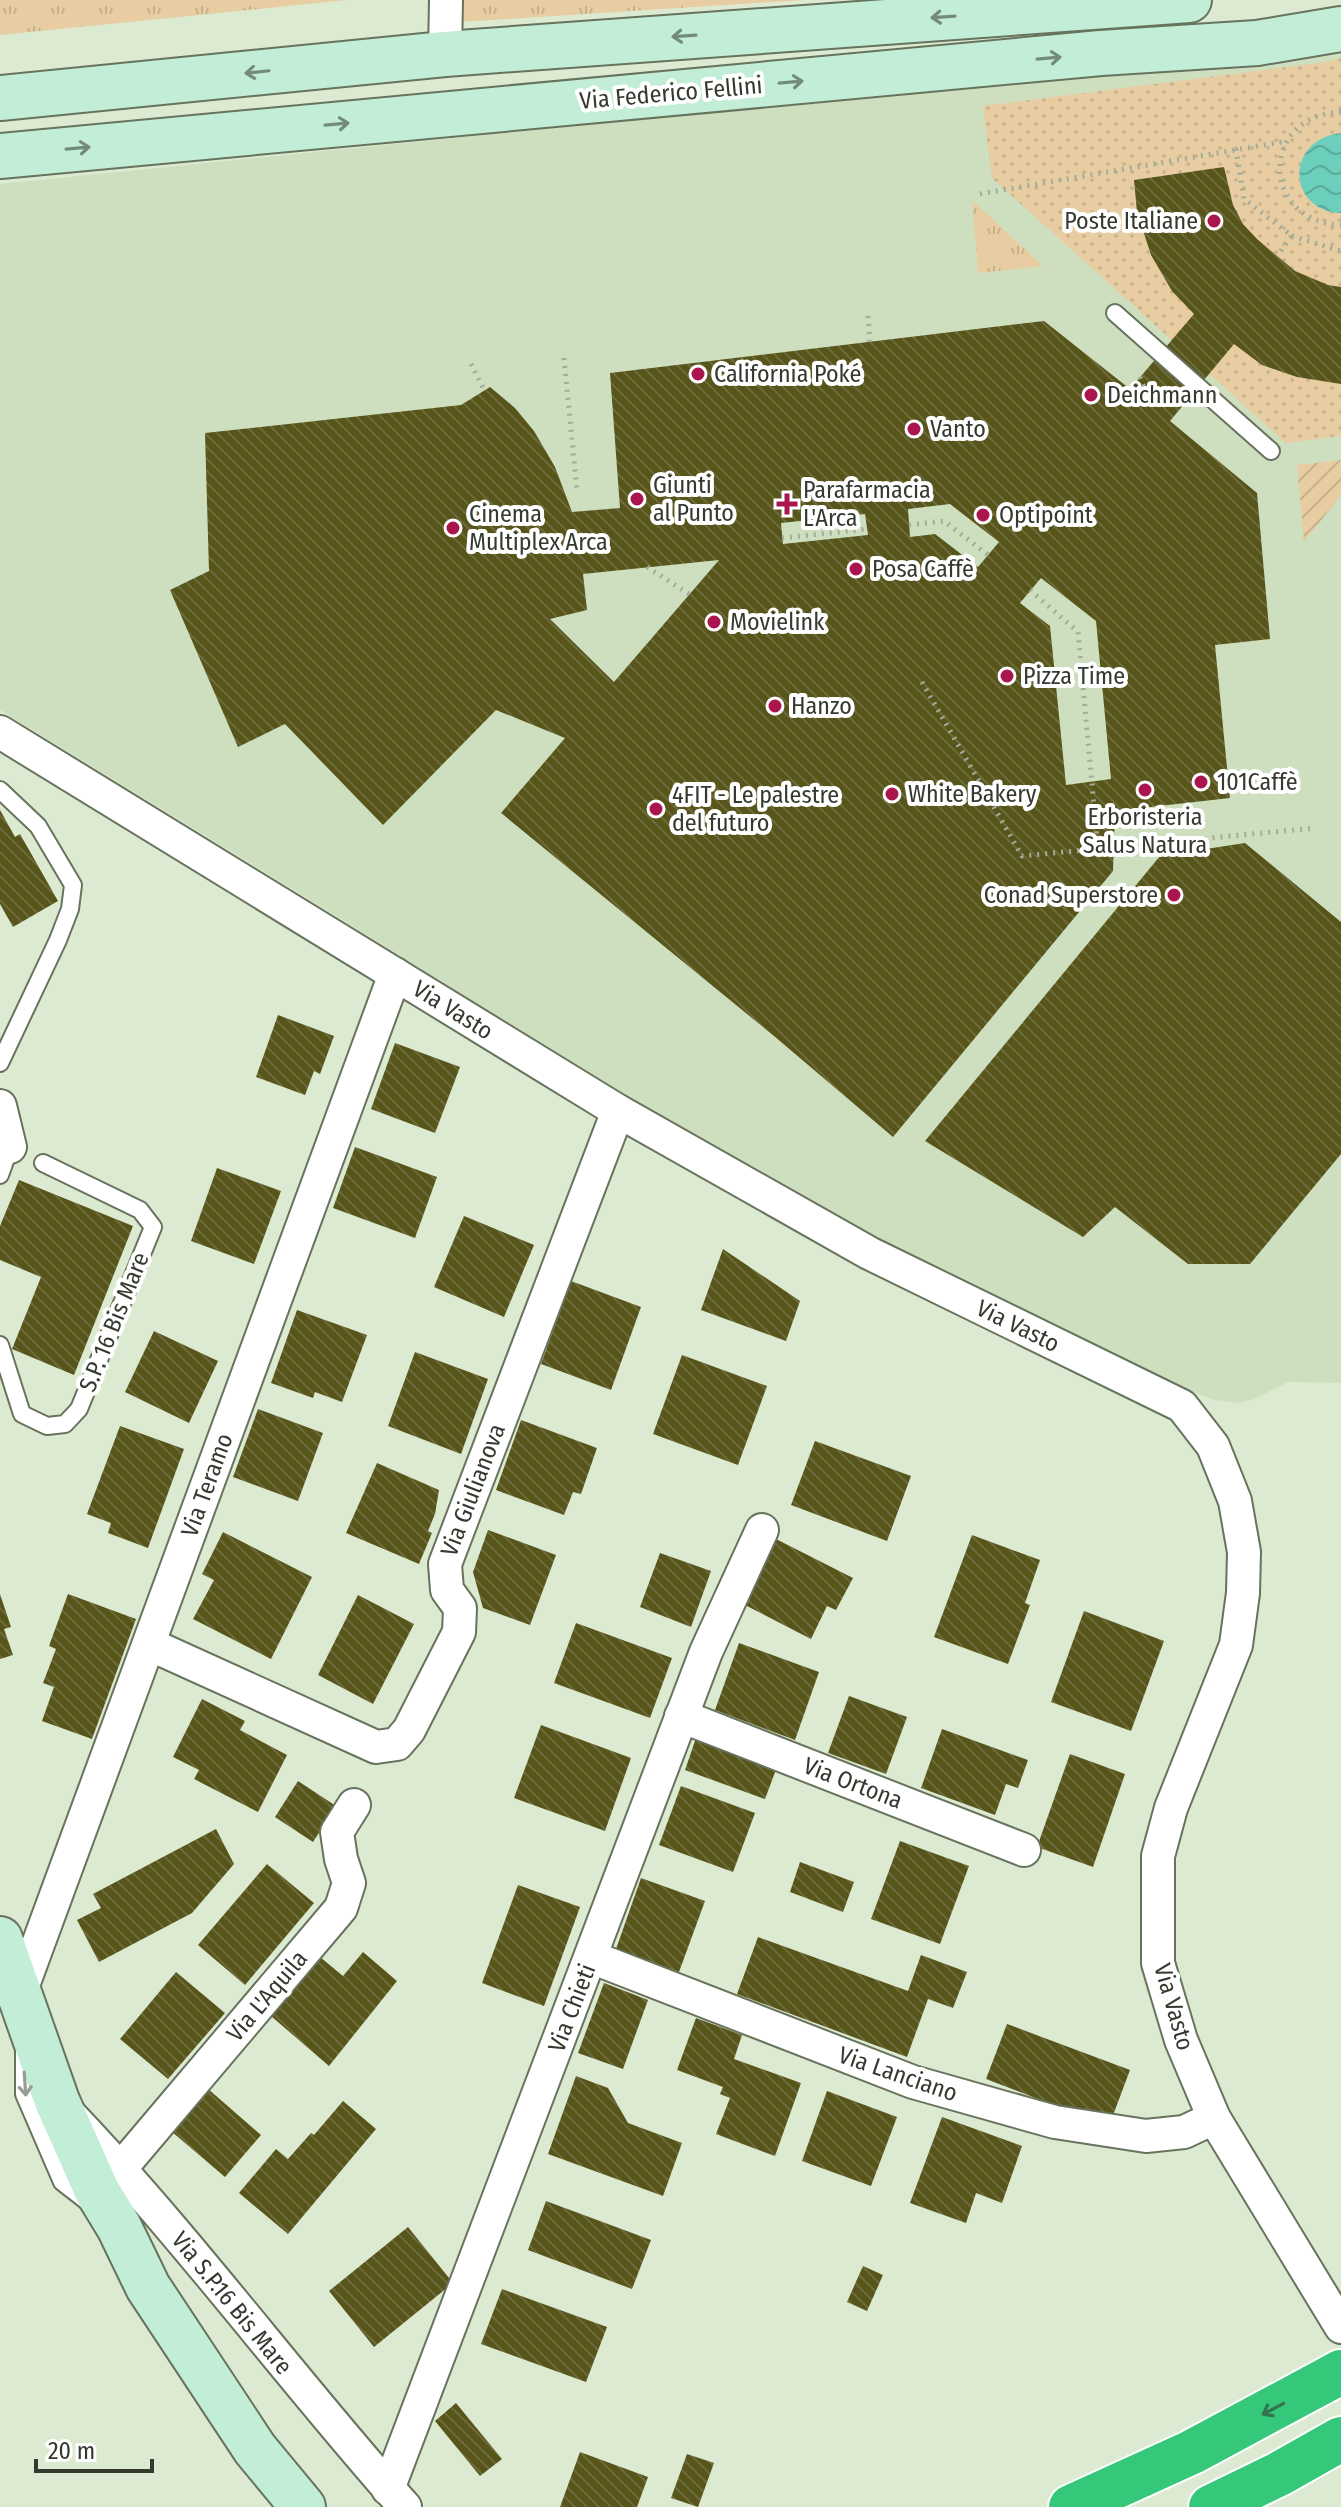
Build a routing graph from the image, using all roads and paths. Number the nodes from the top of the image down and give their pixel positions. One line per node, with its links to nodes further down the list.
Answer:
1 (446, 0): 4 (street)
2 (1189, 0): 4 (street, one-way to 4)
3 (1341, 29): 9 (street, Via Federico Fellini, one-way to 3)
4 (445, 54): 5 (street, one-way to 5)
5 (0, 98)
6 (1341, 112): 7 (path)
7 (1287, 141): 8 (path); 11 (path)
8 (1236, 149): 10 (path); 12 (path)
9 (0, 156)
10 (980, 194)
11 (1341, 225)
12 (1292, 236): 13 (path); 14 (path)
13 (1341, 251)
14 (1277, 256)
15 (1115, 313): 23 (lane)
16 (868, 316): 17 (path)
17 (870, 343)
18 (564, 358): 24 (path)
19 (471, 364): 21 (path)
20 (1140, 377): 22 (path)
21 (484, 390)
22 (1150, 403)
23 (1271, 451)
24 (577, 491)
25 (909, 525): 28 (path)
26 (867, 529): 27 (path)
27 (782, 538)
28 (988, 555)
29 (647, 567): 31 (path)
30 (1030, 590): 36 (path)
31 (689, 594)
32 (922, 682): 36 (path)
33 (0, 732): 37 (street, Via Vasto)
34 (0, 790): 38 (lane)
35 (1315, 828): 36 (path)
36 (1098, 849)
37 (395, 974): 40 (street, Via Vasto); 45 (street, Via Teramo)
38 (0, 1063)
39 (0, 1106): 41 (street)
40 (618, 1111): 45 (street, Via Giulianova); 53 (street, Via Vasto)
41 (5, 1161)
42 (43, 1163): 43 (lane, S.P. 16 Bis Mare)
43 (0, 1345)
44 (762, 1530): 46 (street, Via Chieti)
45 (149, 1644): 51 (street, Via Teramo)
46 (681, 1716): 48 (street, Via Ortona); 50 (street, Via Chieti)
47 (354, 1805): 54 (street, Via L'Aquila)
48 (1024, 1850)
49 (0, 1939): 51 (street)
50 (591, 1957): 53 (street, Via Lanciano); 59 (street, Via Chieti)
51 (21, 2001): 52 (street); 55 (lane, one-way to 55)
52 (57, 2101): 54 (street, Via S.P.16 Bis Mare); 55 (street)
53 (1214, 2118): 56 (street, Via Vasto)
54 (121, 2168): 59 (street, Via S.P.16 Bis Mare)
55 (119, 2227): 60 (street)
56 (1341, 2327)
57 (1341, 2372): 61 (highway, one-way to 61)
58 (1341, 2439): 62 (highway)
59 (397, 2498)
60 (303, 2507)
61 (1071, 2507)
62 (1211, 2507)

